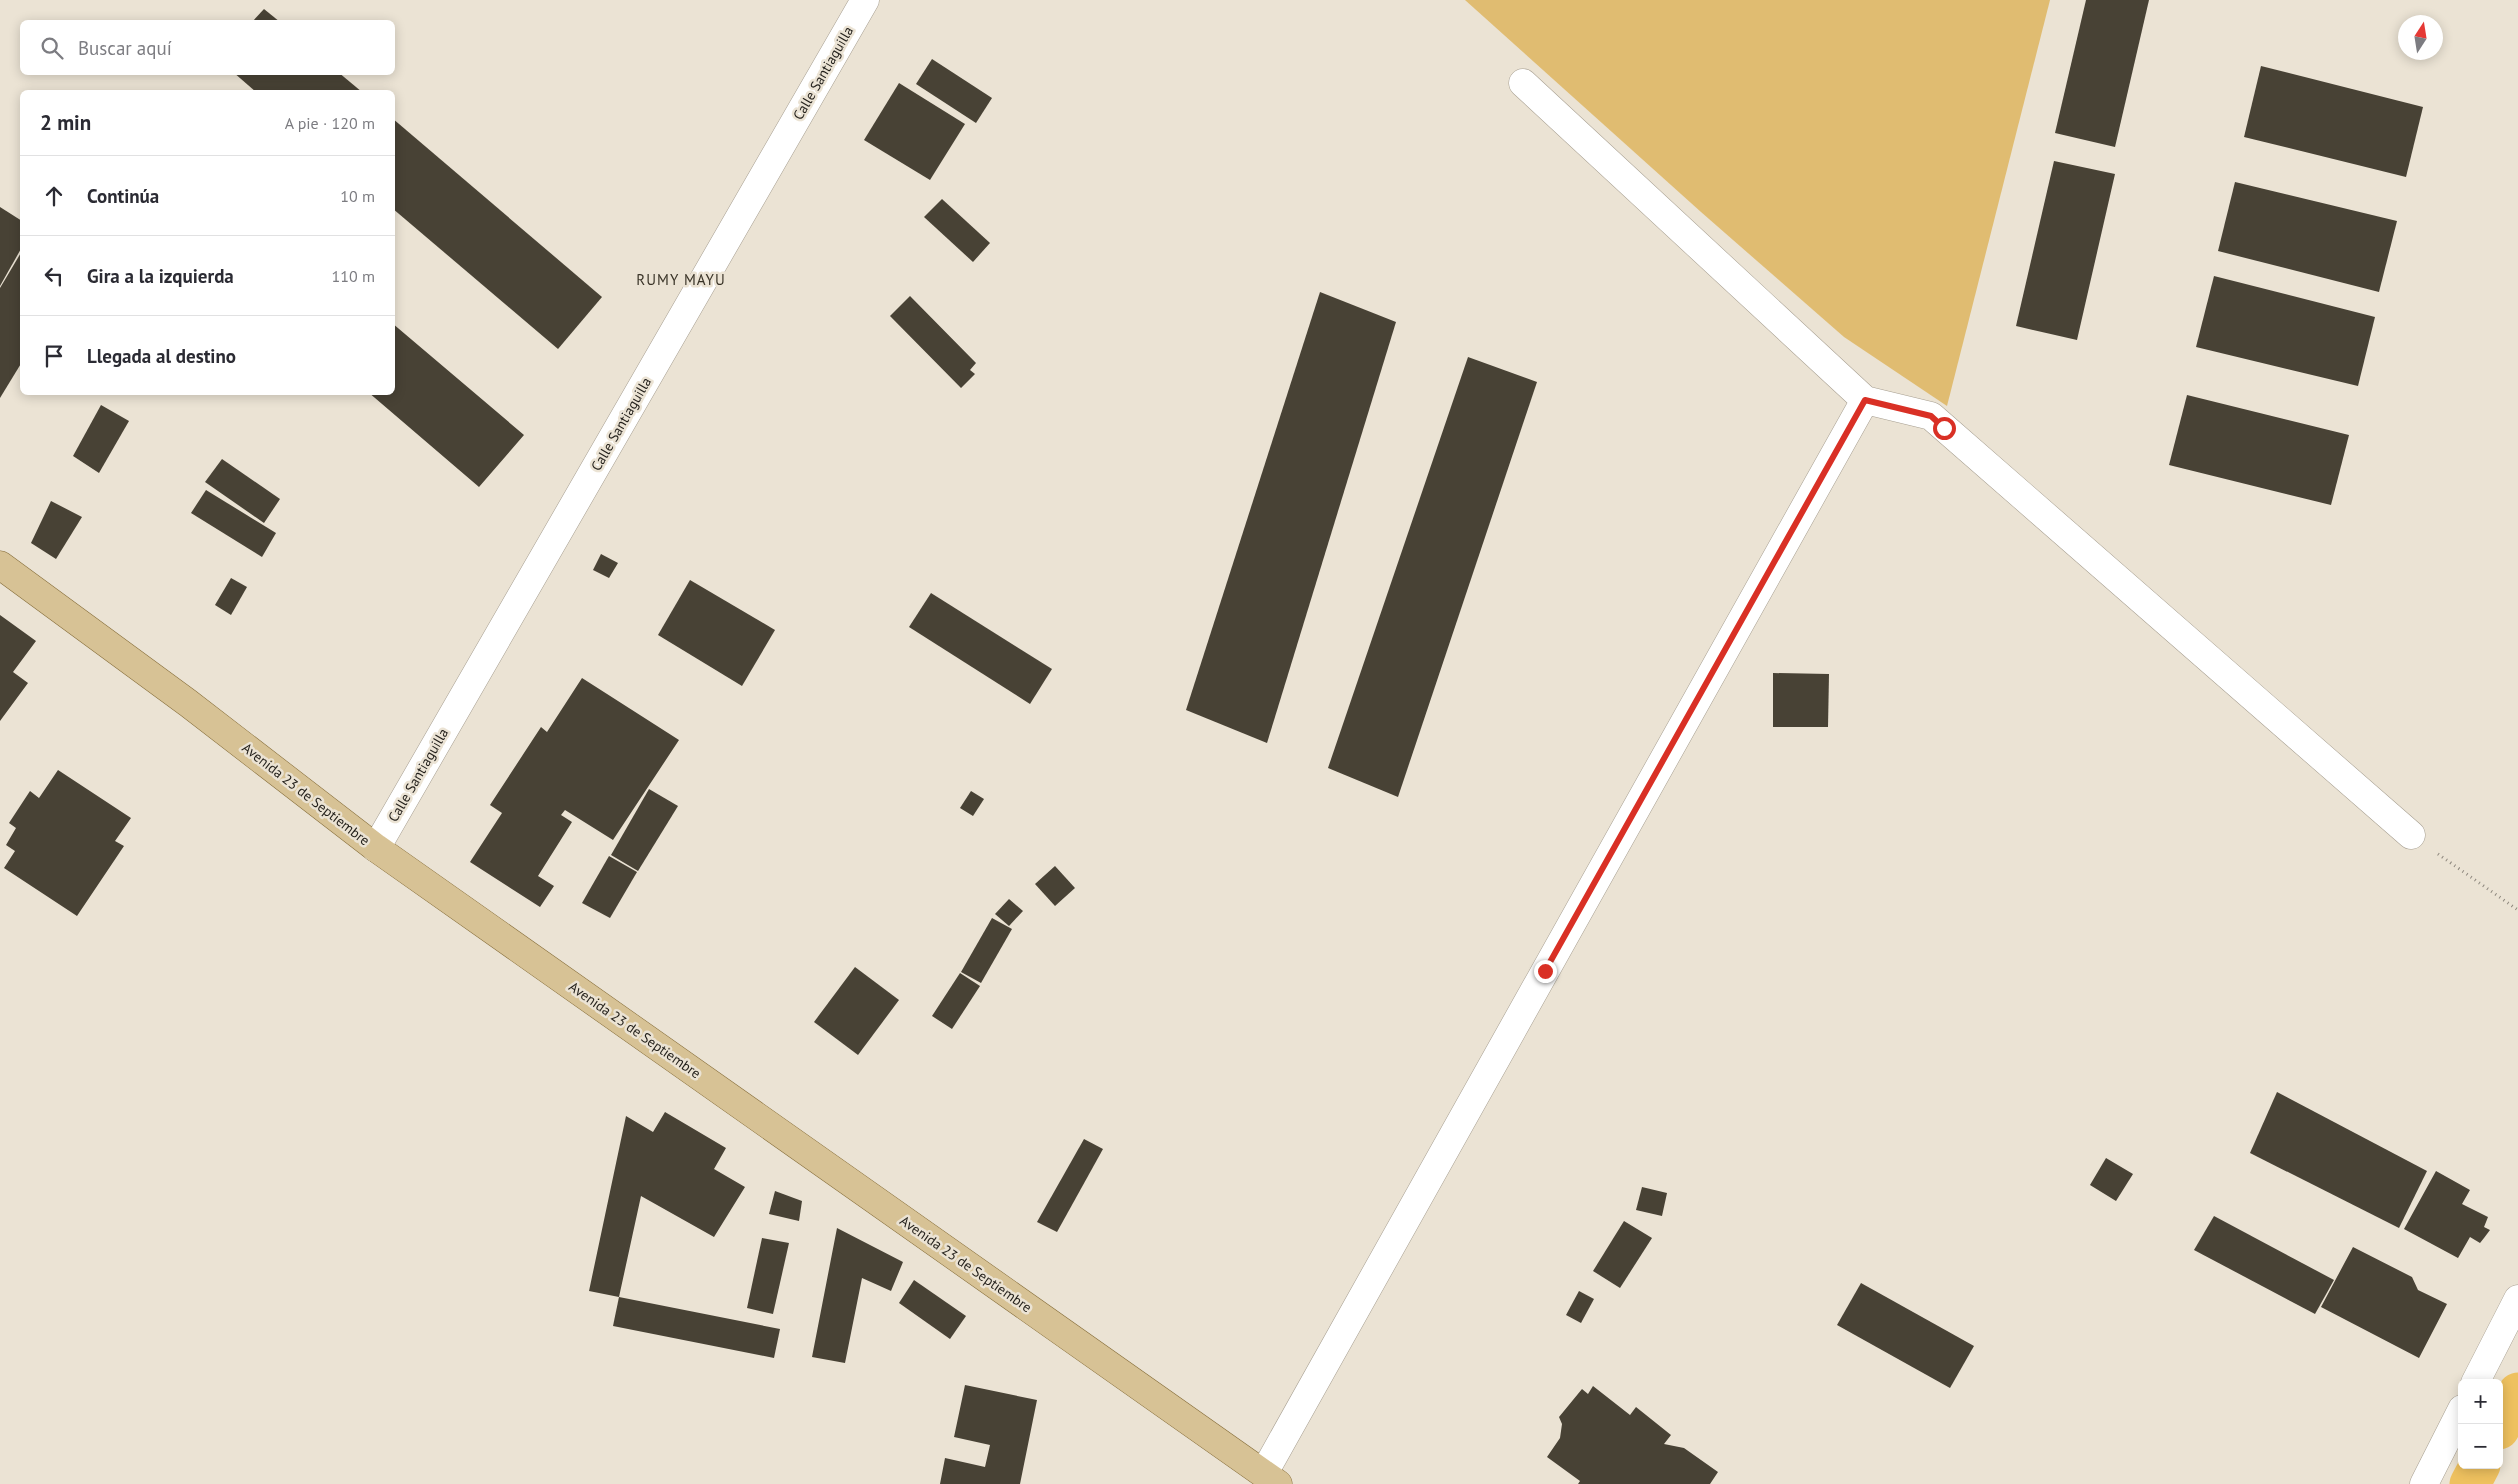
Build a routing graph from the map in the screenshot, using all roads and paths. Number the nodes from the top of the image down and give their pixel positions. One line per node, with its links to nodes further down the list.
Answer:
1 (865, 0): 6 (street, Calle Santiaguilla)
2 (1522, 84): 3 (street)
3 (1865, 400): 5 (street); 11 (street)
4 (0, 565): 6 (main road, Avenida 23 de Septiembre)
5 (2411, 835): 7 (path)
6 (376, 848): 11 (main road, Avenida 23 de Septiembre)
7 (2518, 910)
8 (2518, 1299): 9 (street)
9 (2477, 1379)
10 (2458, 1417): 12 (street)
11 (1271, 1479)
12 (2424, 1484)

